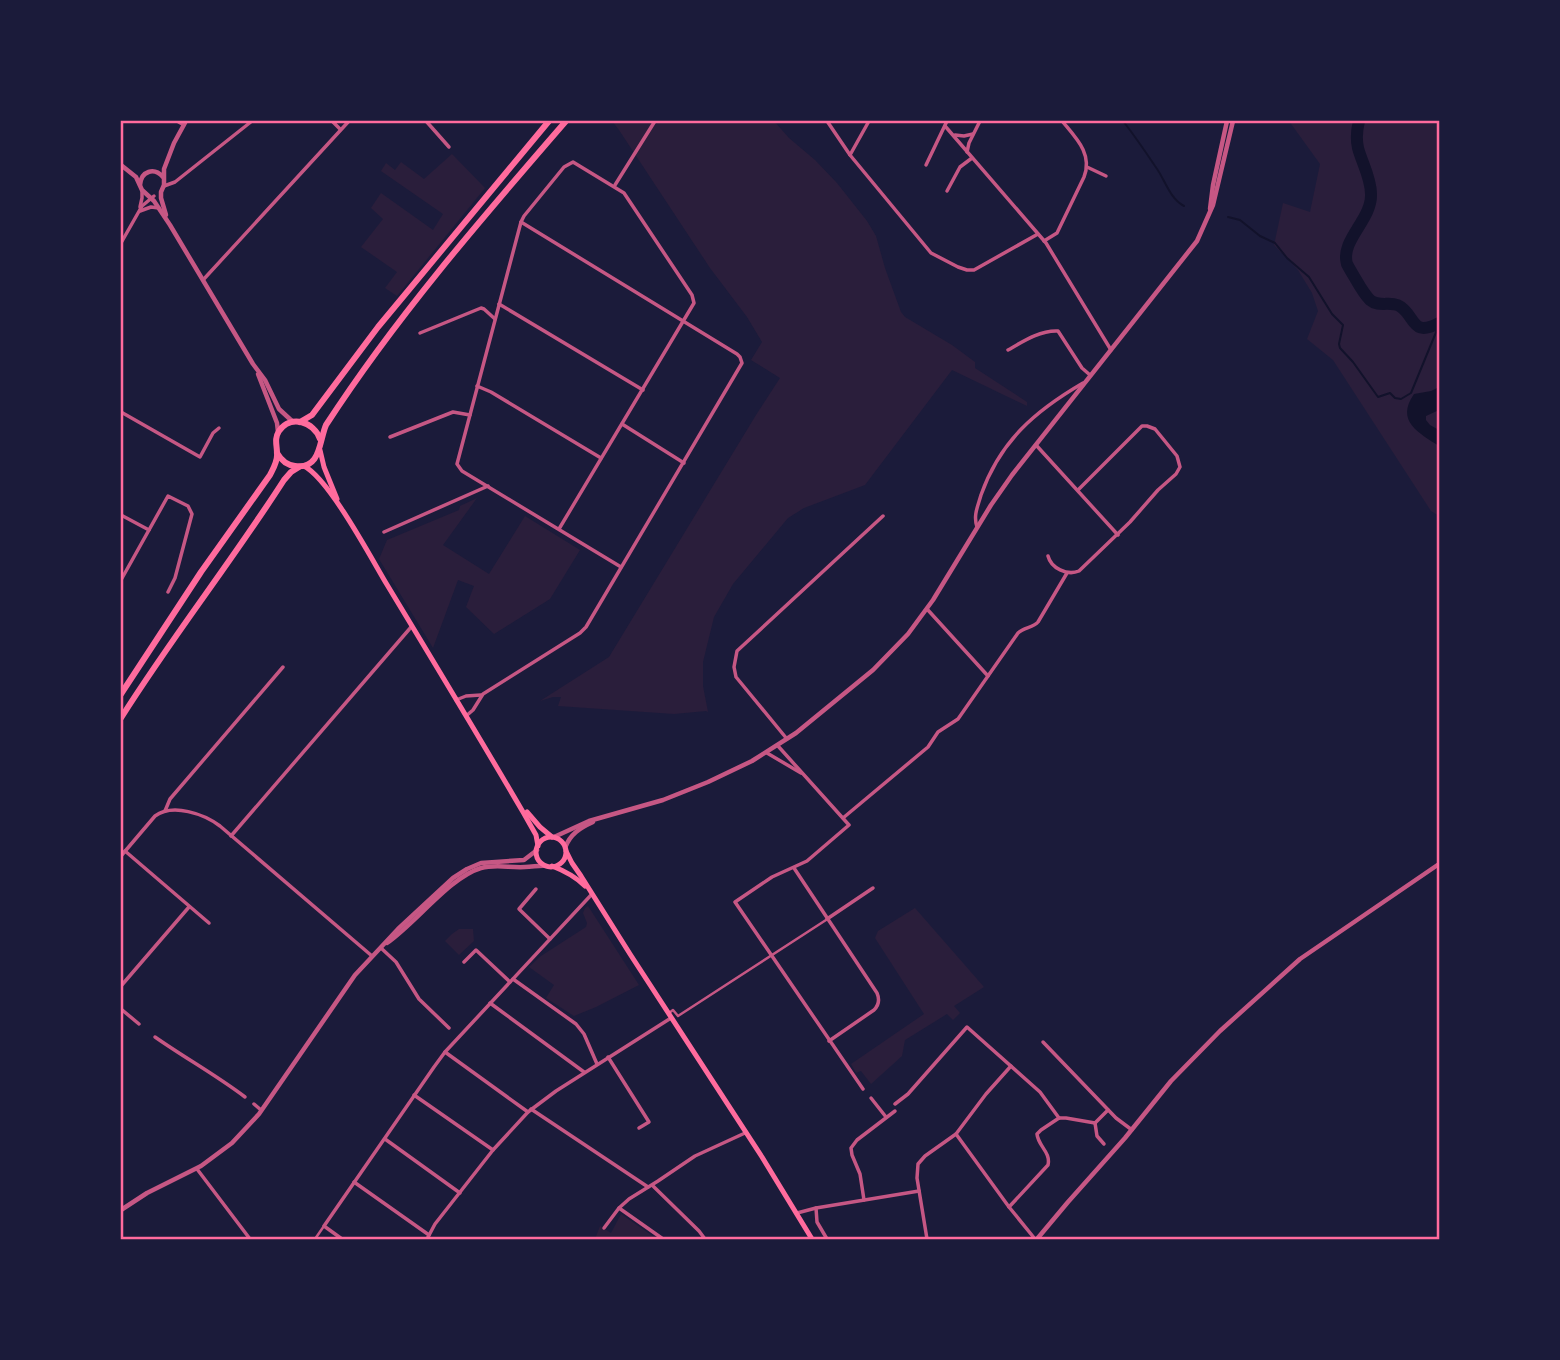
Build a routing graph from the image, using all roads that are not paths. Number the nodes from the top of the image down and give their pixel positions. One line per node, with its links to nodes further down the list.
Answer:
1 (177, 121): 15 (street)
2 (252, 121): 29 (street)
3 (332, 121): 17 (street)
4 (349, 121): 17 (street)
5 (426, 121): 20 (street)
6 (549, 121): 57 (highway)
7 (566, 121): 62 (highway)
8 (654, 121): 30 (street)
9 (827, 121): 22 (street)
10 (869, 121): 22 (street)
11 (980, 121): 18 (street)
12 (1062, 121): 26 (street)
13 (1227, 121): 37 (street)
14 (1233, 121): 37 (street)
15 (185, 123): 28 (street)
16 (946, 123): 19 (street); 25 (street)
17 (340, 129): 43 (street)
18 (973, 134): 19 (street); 21 (street)
19 (953, 135): 21 (street)
20 (449, 146)
21 (967, 152): 23 (street)
22 (850, 155): 40 (street)
23 (972, 158): 32 (street); 40 (street)
24 (121, 165): 31 (street)
25 (926, 165)
26 (1087, 167): 27 (street); 41 (street)
27 (1106, 176)
28 (163, 178): 29 (street); 31 (street)
29 (164, 186): 33 (street)
30 (615, 186): 38 (street); 46 (street)
31 (141, 188): 34 (street); 36 (street)
32 (947, 191)
33 (161, 192): 34 (street); 39 (street)
34 (151, 196): 35 (street); 36 (street)
35 (159, 209): 36 (street); 39 (street)
36 (138, 212): 42 (street)
37 (1210, 214): 48 (street)
38 (521, 222): 44 (street); 46 (street)
39 (170, 225): 43 (street)
40 (1038, 234): 41 (street)
41 (1044, 241): 48 (street)
42 (121, 243)
43 (203, 280): 50 (street)
44 (499, 304): 45 (street); 54 (street)
45 (495, 319): 47 (street); 53 (street)
46 (683, 321): 54 (street); 67 (street)
47 (420, 333)
48 (1111, 350): 51 (street)
49 (1008, 351): 51 (street)
50 (253, 364): 57 (street); 60 (street)
51 (1090, 376): 52 (street)
52 (1085, 382): 63 (street); 74 (street)
53 (477, 386): 56 (street); 66 (street)
54 (643, 390): 58 (street)
55 (121, 412): 59 (street)
56 (470, 415): 61 (street); 69 (street)
57 (296, 422): 60 (highway); 62 (highway)
58 (622, 424): 66 (street); 67 (street)
59 (219, 428)
60 (278, 434): 65 (highway)
61 (390, 437)
62 (320, 441): 64 (highway)
63 (1036, 444): 70 (street); 74 (street)
64 (320, 450): 68 (highway); 71 (main road)
65 (277, 453): 68 (highway); 88 (highway)
66 (601, 458): 75 (street)
67 (684, 463): 80 (street)
68 (301, 466): 71 (main road); 92 (highway)
69 (488, 486): 75 (street); 77 (street)
70 (1077, 490): 78 (street); 78 (street)
71 (344, 514): 85 (main road)
72 (121, 515): 76 (street)
73 (883, 516): 93 (street)
74 (977, 527): 84 (street)
75 (559, 529): 80 (street)
76 (149, 530): 82 (street); 83 (street)
77 (384, 532)
78 (1118, 535): 81 (street)
79 (1048, 556): 81 (street)
80 (621, 567): 89 (street)
81 (1067, 573): 87 (street)
82 (121, 580)
83 (168, 592)
84 (927, 609): 87 (street); 93 (street)
85 (412, 626): 90 (main road); 101 (street)
86 (284, 667): 98 (street)
87 (988, 676): 100 (street)
88 (121, 694)
89 (483, 694): 90 (street); 91 (street)
90 (457, 700): 91 (main road)
91 (466, 716): 97 (main road)
92 (121, 718)
93 (787, 740): 94 (street)
94 (778, 746): 95 (street); 96 (street)
95 (767, 753): 96 (street); 99 (street)
96 (804, 775): 100 (street)
97 (510, 790): 102 (main road); 103 (main road)
98 (165, 811): 101 (street); 105 (street)
99 (606, 816): 102 (street); 104 (street)
100 (843, 818): 109 (street)
101 (230, 836): 118 (street)
102 (553, 837): 103 (main road); 104 (main road)
103 (537, 848): 108 (main road); 117 (street)
104 (566, 850): 108 (main road); 112 (main road)
105 (125, 851): 106 (street); 113 (street)
106 (121, 856)
107 (1439, 864): 150 (street)
108 (549, 866): 112 (main road); 117 (street)
109 (794, 868): 114 (street); 119 (street)
110 (873, 888): 114 (street)
111 (536, 889): 116 (street)
112 (592, 894): 116 (street); 125 (main road)
113 (189, 907): 115 (street); 122 (street)
114 (827, 919): 119 (street); 129 (street)
115 (209, 923)
116 (550, 939): 121 (street)
117 (381, 947): 118 (street); 127 (street)
118 (372, 956): 142 (street)
119 (771, 956): 125 (street); 129 (street)
120 (464, 962): 121 (street)
121 (511, 980): 123 (street); 133 (street)
122 (121, 986)
123 (490, 1003): 131 (street); 135 (street)
124 (121, 1009): 126 (street)
125 (670, 1015): 132 (street); 151 (main road)
126 (139, 1024)
127 (449, 1028)
128 (155, 1037): 138 (street)
129 (829, 1041): 136 (street)
130 (1043, 1042): 144 (street)
131 (445, 1052): 137 (street); 143 (street)
132 (608, 1057): 133 (street); 149 (street)
133 (597, 1064): 135 (street)
134 (1011, 1066): 141 (street); 147 (street); 152 (street)
135 (584, 1072): 143 (street)
136 (863, 1089)
137 (414, 1095): 153 (street); 155 (street)
138 (245, 1097)
139 (871, 1098): 146 (street)
140 (254, 1104): 142 (street)
141 (895, 1104)
142 (261, 1110): 156 (street)
143 (530, 1110): 155 (street); 158 (street)
144 (1108, 1110): 148 (street); 150 (street)
145 (894, 1111): 146 (street)
146 (886, 1117): 161 (street)
147 (1059, 1118): 148 (street); 162 (street)
148 (1095, 1123): 154 (street)
149 (639, 1128)
150 (1132, 1130): 178 (street)
151 (746, 1133): 158 (street); 166 (main road)
152 (956, 1134): 159 (street); 162 (street)
153 (384, 1139): 157 (street); 160 (street)
154 (1104, 1144)
155 (493, 1150): 160 (street)
156 (197, 1168): 165 (street); 170 (street)
157 (354, 1182): 167 (street); 169 (street)
158 (650, 1186): 163 (street); 174 (street)
159 (919, 1191): 161 (street); 177 (street)
160 (460, 1193): 169 (street)
161 (864, 1200): 164 (street)
162 (1009, 1207): 178 (street)
163 (619, 1208): 168 (street); 173 (street)
164 (816, 1208): 166 (street); 176 (street)
165 (121, 1210)
166 (795, 1214): 175 (main road)
167 (324, 1226): 171 (street); 172 (street)
168 (604, 1228)
169 (428, 1237)
170 (250, 1239)
171 (315, 1239)
172 (342, 1239)
173 (663, 1239)
174 (705, 1239)
175 (811, 1239)
176 (827, 1239)
177 (927, 1239)
178 (1036, 1239)

